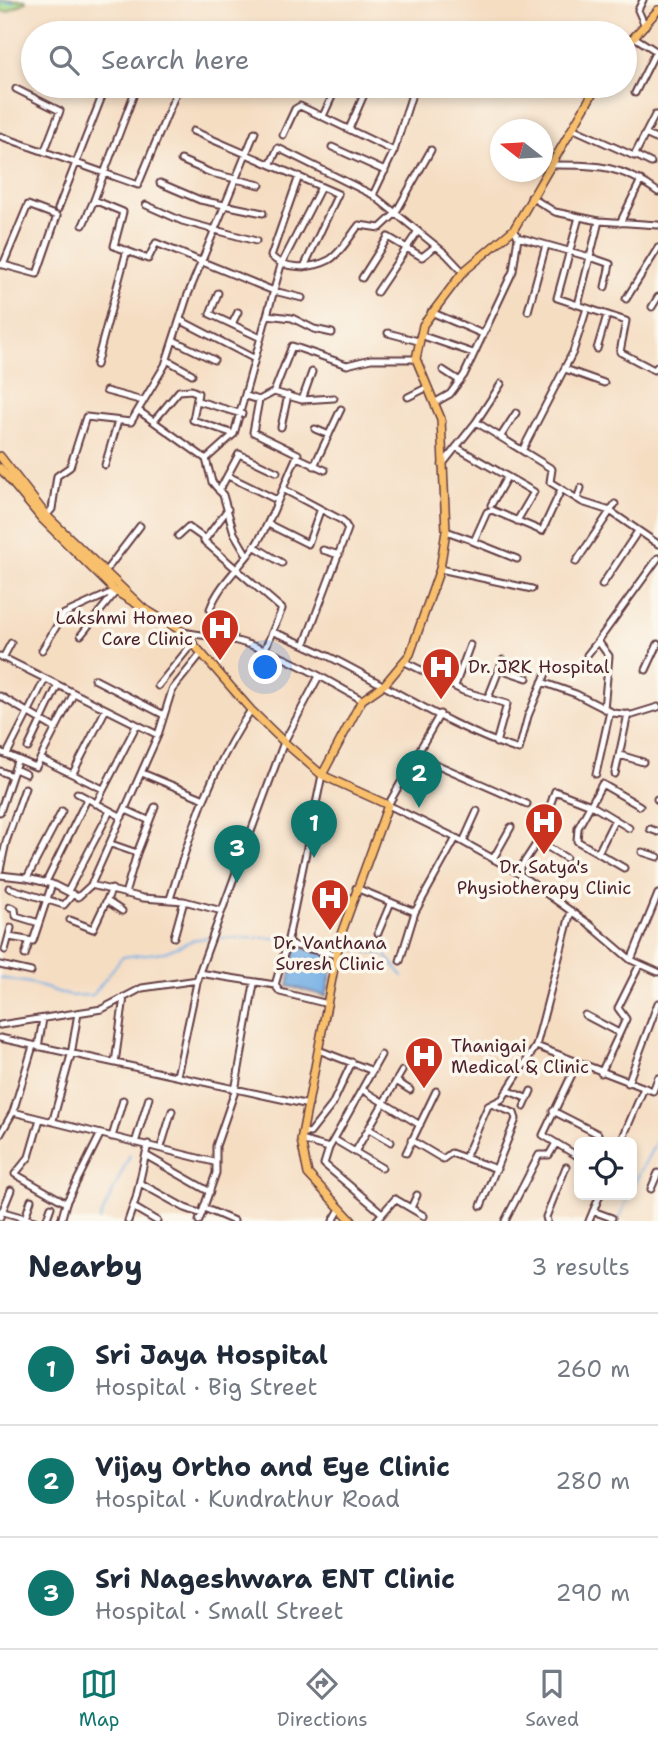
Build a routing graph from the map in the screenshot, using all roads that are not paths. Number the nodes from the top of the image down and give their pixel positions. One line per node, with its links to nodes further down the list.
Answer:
1 (643, 0): 3 (street)
2 (658, 10): 3 (main road)
3 (645, 26): 4 (main road)
4 (637, 34)
5 (637, 39): 6 (street)
6 (657, 51): 8 (street)
7 (16, 89): 9 (street)
8 (637, 89)
9 (21, 91)
10 (35, 98): 29 (street)
11 (102, 98): 36 (street)
12 (133, 98): 41 (street)
13 (174, 98): 41 (street)
14 (331, 98): 19 (street)
15 (363, 98): 21 (street)
16 (411, 98): 31 (street)
17 (590, 98): 20 (main road)
18 (658, 115): 24 (street)
19 (323, 116): 21 (street); 25 (street)
20 (573, 129): 33 (street); 35 (main road)
21 (349, 130): 31 (street)
22 (193, 131): 32 (street)
23 (255, 132): 32 (street)
24 (645, 134): 27 (street); 33 (street)
25 (283, 135)
26 (0, 136): 29 (street)
27 (658, 140)
28 (332, 147): 40 (street)
29 (45, 150): 36 (street)
30 (431, 150): 57 (street)
31 (394, 151): 40 (street)
32 (245, 154): 37 (street); 43 (street)
33 (635, 155): 38 (street)
34 (181, 160): 43 (street)
35 (553, 160)
36 (76, 162): 41 (street); 55 (street)
37 (271, 163): 42 (street); 50 (street)
38 (651, 163)
39 (553, 165): 44 (street)
40 (385, 171): 50 (street)
41 (105, 172): 52 (street)
42 (299, 176): 48 (street); 76 (street)
43 (234, 179): 47 (street); 54 (street)
44 (641, 180): 49 (street); 60 (street)
45 (540, 182): 51 (main road)
46 (160, 183): 54 (street)
47 (260, 185)
48 (321, 187): 76 (street); 77 (street)
49 (658, 192)
50 (373, 195): 57 (street)
51 (531, 197): 58 (street); 65 (main road)
52 (94, 200): 61 (street); 71 (street)
53 (146, 205): 64 (street)
54 (225, 206): 56 (street); 64 (street)
55 (58, 209)
56 (263, 213)
57 (395, 214): 63 (street); 77 (street)
58 (579, 217): 59 (street); 72 (street)
59 (599, 221): 60 (street); 73 (street)
60 (620, 223): 62 (street)
61 (83, 225)
62 (658, 225)
63 (418, 231): 68 (street); 70 (street)
64 (215, 232): 66 (street); 74 (street)
65 (516, 233): 67 (street); 78 (main road); 99 (street)
66 (256, 241)
67 (546, 245): 72 (street); 90 (street)
68 (436, 246): 70 (street); 78 (street)
69 (658, 248): 86 (street)
70 (406, 249): 79 (street); 82 (street)
71 (127, 250): 74 (street); 109 (street)
72 (569, 251): 73 (street); 87 (street)
73 (590, 257): 80 (street); 87 (street)
74 (203, 262): 81 (street); 95 (street)
75 (2, 264): 75 (street)
76 (281, 265): 77 (street); 81 (street)
77 (304, 267)
78 (463, 272): 92 (main road)
79 (362, 278)
80 (605, 287)
81 (274, 291): 85 (street); 93 (street)
82 (377, 292)
83 (218, 293): 96 (street)
84 (658, 297): 88 (street)
85 (302, 298)
86 (626, 299)
87 (578, 305): 89 (street)
88 (652, 307)
89 (587, 308): 94 (street); 111 (street)
90 (528, 311)
91 (238, 312): 96 (street)
92 (431, 312): 99 (street); 101 (main road)
93 (267, 315): 97 (street); 100 (street)
94 (607, 315): 103 (street); 110 (street)
95 (180, 320): 102 (street); 105 (street)
96 (232, 324): 100 (street)
97 (332, 333)
98 (388, 333): 101 (street)
99 (483, 334): 104 (street)
100 (261, 338): 105 (street)
101 (419, 338): 104 (street); 106 (main road)
102 (173, 340): 107 (street); 108 (street)
103 (597, 349)
104 (474, 353): 115 (street)
105 (255, 359): 122 (street)
106 (416, 359): 118 (main road); 120 (street)
107 (167, 360): 114 (street); 127 (street)
108 (214, 360)
109 (96, 365)
110 (658, 366)
111 (565, 369): 116 (street); 143 (street)
112 (443, 370): 115 (street)
113 (312, 372): 126 (street)
114 (192, 374)
115 (460, 381): 129 (street)
116 (604, 383)
117 (502, 384): 136 (street)
118 (426, 388): 123 (street); 129 (main road)
119 (106, 391): 127 (street)
120 (274, 393): 121 (street); 125 (street)
121 (288, 395): 126 (street); 137 (street)
122 (246, 396): 125 (street); 133 (street)
123 (408, 397)
124 (334, 398): 126 (street)
125 (259, 400): 145 (street)
126 (302, 400)
127 (144, 401): 131 (street)
128 (198, 401): 133 (street); 135 (street); 139 (street)
129 (434, 404): 148 (main road)
130 (341, 409): 140 (street)
131 (139, 411): 134 (street); 135 (street)
132 (516, 413): 141 (street)
133 (242, 414): 139 (street)
134 (118, 421): 147 (street); 166 (street)
135 (154, 421): 146 (street)
136 (477, 422): 141 (street); 142 (street)
137 (281, 427)
138 (315, 429): 140 (street)
139 (234, 434): 146 (street)
140 (329, 435): 149 (street)
141 (501, 436): 143 (street)
142 (456, 447): 148 (street); 154 (street)
143 (523, 449): 157 (street)
144 (0, 456): 166 (main road)
145 (297, 457): 149 (street); 156 (street)
146 (206, 459): 158 (street)
147 (104, 465)
148 (442, 465): 170 (main road)
149 (314, 466): 151 (street)
150 (0, 468): 166 (main road)
151 (325, 470)
152 (277, 472): 153 (street)
153 (228, 476): 158 (street); 160 (street)
154 (507, 477): 162 (street); 167 (street)
155 (581, 488): 159 (street)
156 (283, 489): 160 (street); 164 (street)
157 (561, 490): 159 (street); 167 (street)
158 (219, 491): 163 (street)
159 (577, 499): 165 (street)
160 (277, 500): 168 (street)
161 (615, 504): 165 (street)
162 (491, 505)
163 (228, 509): 173 (street); 178 (street)
164 (320, 511): 168 (street); 179 (street)
165 (610, 511): 171 (street); 182 (street)
166 (44, 517): 186 (main road); 189 (main road)
167 (517, 521): 174 (street)
168 (268, 524): 176 (street)
169 (140, 526): 186 (street)
170 (446, 531): 174 (street); 185 (main road)
171 (638, 531): 175 (street); 187 (street)
172 (178, 536): 173 (street)
173 (205, 539): 184 (street)
174 (472, 541): 181 (street)
175 (658, 544)
176 (254, 546): 178 (street); 183 (street)
177 (323, 550): 179 (street)
178 (247, 555): 184 (street)
179 (339, 555): 196 (street)
180 (658, 558): 194 (street)
181 (517, 559)
182 (576, 562)
183 (282, 563)
184 (237, 568): 191 (street); 193 (street)
185 (440, 569): 188 (street); 206 (main road)
186 (104, 573): 189 (main road)
187 (602, 585)
188 (532, 589)
189 (117, 590): 190 (main road); 192 (street); 201 (street)
190 (183, 632): 193 (street); 197 (main road)
191 (273, 632): 196 (street); 200 (street)
192 (81, 635)
193 (235, 640): 200 (street)
194 (598, 641): 203 (street); 225 (street)
195 (11, 643): 204 (street)
196 (305, 643): 215 (street)
197 (192, 644): 202 (main road); 216 (street)
198 (470, 645): 217 (street)
199 (658, 645): 209 (street)
200 (265, 649): 210 (street)
201 (42, 650)
202 (200, 655): 224 (main road); 228 (street)
203 (587, 655)
204 (2, 657): 213 (street)
205 (503, 660): 208 (street)
206 (405, 662): 215 (main road); 217 (street)
207 (550, 664): 214 (street)
208 (500, 668): 211 (street); 221 (street)
209 (646, 670)
210 (319, 676): 222 (street); 235 (street)
211 (527, 678)
212 (94, 679): 228 (street)
213 (44, 681): 218 (street); 227 (street)
214 (542, 682): 225 (street); 236 (street)
215 (385, 684): 222 (main road); 229 (street)
216 (158, 686)
217 (455, 686): 221 (street)
218 (57, 687): 219 (street); 231 (street)
219 (73, 695): 226 (street); 233 (street)
220 (0, 696): 227 (street)
221 (488, 698): 236 (street)
222 (362, 700): 251 (main road)
223 (657, 706): 230 (street)
224 (251, 710): 235 (main road); 255 (street)
225 (607, 710): 230 (street); 249 (street)
226 (105, 711): 232 (street); 246 (street)
227 (28, 713): 231 (street); 238 (street)
228 (162, 714): 234 (street)
229 (440, 714): 236 (street); 239 (street)
230 (628, 714): 240 (street)
231 (42, 722): 233 (street); 237 (street)
232 (136, 726): 234 (street); 253 (street)
233 (56, 729): 241 (street)
234 (158, 735): 247 (street)
235 (284, 742): 251 (main road); 304 (street)
236 (496, 743)
237 (28, 748)
238 (3, 753): 242 (street)
239 (415, 755): 258 (street); 259 (street)
240 (620, 755): 243 (street); 250 (street)
241 (41, 759): 242 (street); 246 (street)
242 (17, 761): 245 (street)
243 (643, 762)
244 (0, 771): 245 (street)
245 (13, 773): 248 (street); 267 (street)
246 (74, 773): 253 (street)
247 (142, 773): 255 (street); 263 (street)
248 (26, 774)
249 (596, 774)
250 (615, 774)
251 (322, 775): 259 (main road); 314 (street)
252 (25, 788): 286 (street)
253 (103, 789): 257 (street)
254 (77, 793): 256 (street)
255 (202, 797): 297 (street)
256 (87, 799): 257 (street); 289 (street)
257 (96, 804): 265 (street)
258 (527, 804)
259 (388, 805): 275 (street); 292 (main road)
260 (591, 805): 261 (street); 269 (street); 276 (street); 281 (street)
261 (640, 806)
262 (155, 807): 270 (street)
263 (126, 810): 268 (street); 270 (street)
264 (62, 811): 288 (street)
265 (110, 811): 268 (street); 294 (street)
266 (477, 811): 277 (street)
267 (0, 812)
268 (122, 817): 278 (street)
269 (615, 819): 272 (street); 281 (street)
270 (148, 820): 280 (street)
271 (511, 827): 284 (street)
272 (629, 828)
273 (650, 830): 274 (street)
274 (658, 832)
275 (456, 838): 277 (street); 306 (street)
276 (538, 841): 283 (street); 287 (street)
277 (463, 842): 284 (street)
278 (111, 844): 280 (street); 290 (street)
279 (642, 852): 282 (street)
280 (136, 853): 295 (street)
281 (598, 853): 285 (street)
282 (658, 857)
283 (566, 858)
284 (494, 859): 287 (street)
285 (624, 868)
286 (0, 872): 288 (street)
287 (517, 873): 305 (street)
288 (27, 878): 289 (street)
289 (49, 883): 294 (street); 298 (street)
290 (91, 885): 293 (street); 294 (street)
291 (9, 888): 298 (street)
292 (356, 888): 301 (street); 317 (main road)
293 (112, 889): 295 (street); 299 (street)
294 (71, 893): 298 (street)
295 (125, 894): 297 (street)
296 (658, 894): 318 (street)
297 (170, 899): 300 (street)
298 (47, 900): 308 (street)
299 (107, 901): 303 (street); 307 (street)
300 (184, 901): 304 (street); 312 (street)
301 (391, 902): 306 (street); 310 (street)
302 (10, 906): 308 (street)
303 (122, 911)
304 (222, 911): 324 (street)
305 (571, 911): 318 (street); 338 (street)
306 (415, 912): 319 (street)
307 (70, 920)
308 (39, 923): 313 (street)
309 (11, 929): 311 (street)
310 (378, 933)
311 (9, 937): 313 (street); 315 (street)
312 (174, 937)
313 (29, 943): 316 (street)
314 (287, 944): 317 (street); 326 (street)
315 (5, 950)
316 (25, 955)
317 (338, 955): 328 (main road)
318 (631, 960): 320 (street)
319 (400, 961)
320 (640, 964): 323 (street); 335 (street)
321 (0, 965): 322 (street)
322 (31, 972)
323 (658, 972)
324 (198, 977): 325 (street); 327 (street); 348 (street)
325 (254, 984): 326 (street); 356 (street)
326 (275, 985): 328 (street)
327 (124, 997): 331 (street); 343 (street)
328 (328, 1003): 339 (main road)
329 (658, 1003): 330 (street)
330 (657, 1012): 351 (street)
331 (78, 1013): 333 (street); 340 (street)
332 (585, 1015): 335 (street)
333 (44, 1019): 334 (street); 337 (street)
334 (1, 1024): 336 (street)
335 (619, 1033): 347 (street)
336 (0, 1036): 337 (street)
337 (36, 1046): 340 (street); 368 (street)
338 (536, 1046): 344 (street); 355 (street)
339 (321, 1051): 342 (street); 363 (main road)
340 (71, 1055): 343 (street); 370 (street)
341 (381, 1055): 345 (street)
342 (352, 1062): 345 (street); 376 (street)
343 (115, 1063): 348 (street)
344 (577, 1064): 347 (street); 367 (street)
345 (373, 1071): 353 (street)
346 (402, 1071): 350 (street)
347 (601, 1073): 351 (street)
348 (177, 1076): 356 (street)
349 (658, 1078): 352 (street)
350 (396, 1081): 354 (street); 362 (street)
351 (628, 1083): 352 (street)
352 (644, 1088): 378 (street)
353 (363, 1090): 362 (street); 379 (street)
354 (411, 1090)
355 (507, 1090): 360 (street); 364 (street)
356 (235, 1091): 363 (street); 392 (street)
357 (436, 1091): 371 (street)
358 (531, 1091): 360 (street)
359 (149, 1098): 382 (street)
360 (528, 1099): 365 (street)
361 (124, 1100): 377 (street)
362 (383, 1104): 371 (street); 372 (street)
363 (309, 1105): 376 (main road)
364 (494, 1105): 391 (street); 395 (street)
365 (524, 1107)
366 (172, 1111): 385 (street)
367 (553, 1111): 373 (street); 383 (street)
368 (13, 1112): 369 (street); 374 (street)
369 (40, 1119): 370 (street); 404 (street)
370 (53, 1120): 375 (street)
371 (420, 1125): 380 (street)
372 (369, 1129): 381 (street); 387 (street)
373 (598, 1134)
374 (0, 1135)
375 (100, 1135): 377 (street); 404 (street)
376 (302, 1136): 386 (street); 409 (main road)
377 (112, 1137): 382 (street)
378 (623, 1137)
379 (335, 1140): 386 (street); 387 (street)
380 (411, 1140): 388 (street); 391 (street)
381 (391, 1142)
382 (135, 1143): 384 (street)
383 (556, 1143): 389 (street); 427 (street)
384 (148, 1144): 385 (street); 390 (street)
385 (161, 1147): 392 (street)
386 (329, 1148): 413 (street)
387 (355, 1152): 394 (street)
388 (406, 1153)
389 (574, 1154)
390 (147, 1156): 397 (street); 400 (street)
391 (465, 1158): 395 (street)
392 (214, 1162): 400 (street)
393 (566, 1167): 428 (street)
394 (382, 1168)
395 (497, 1169): 405 (street)
396 (658, 1173): 398 (street)
397 (140, 1182): 407 (street); 410 (street)
398 (651, 1189)
399 (11, 1190): 412 (street)
400 (211, 1192): 410 (street)
401 (417, 1195): 408 (street)
402 (31, 1200): 416 (street)
403 (598, 1200): 411 (street)
404 (66, 1203): 419 (street)
405 (481, 1206)
406 (51, 1207): 418 (street)
407 (133, 1208): 420 (street); 421 (street)
408 (411, 1208): 413 (street); 414 (street)
409 (340, 1209): 424 (street); 425 (main road)
410 (203, 1211): 422 (street); 423 (street)
411 (593, 1211): 415 (street); 429 (street)
412 (1, 1213): 416 (street)
413 (382, 1213): 426 (street)
414 (424, 1216)
415 (612, 1218)
416 (24, 1219): 417 (street)
417 (35, 1221)
418 (46, 1221)
419 (61, 1221)
420 (128, 1221)
421 (157, 1221)
422 (199, 1221)
423 (234, 1221)
424 (333, 1221)
425 (352, 1221)
426 (376, 1221)
427 (505, 1221)
428 (547, 1221)
429 (589, 1221)

